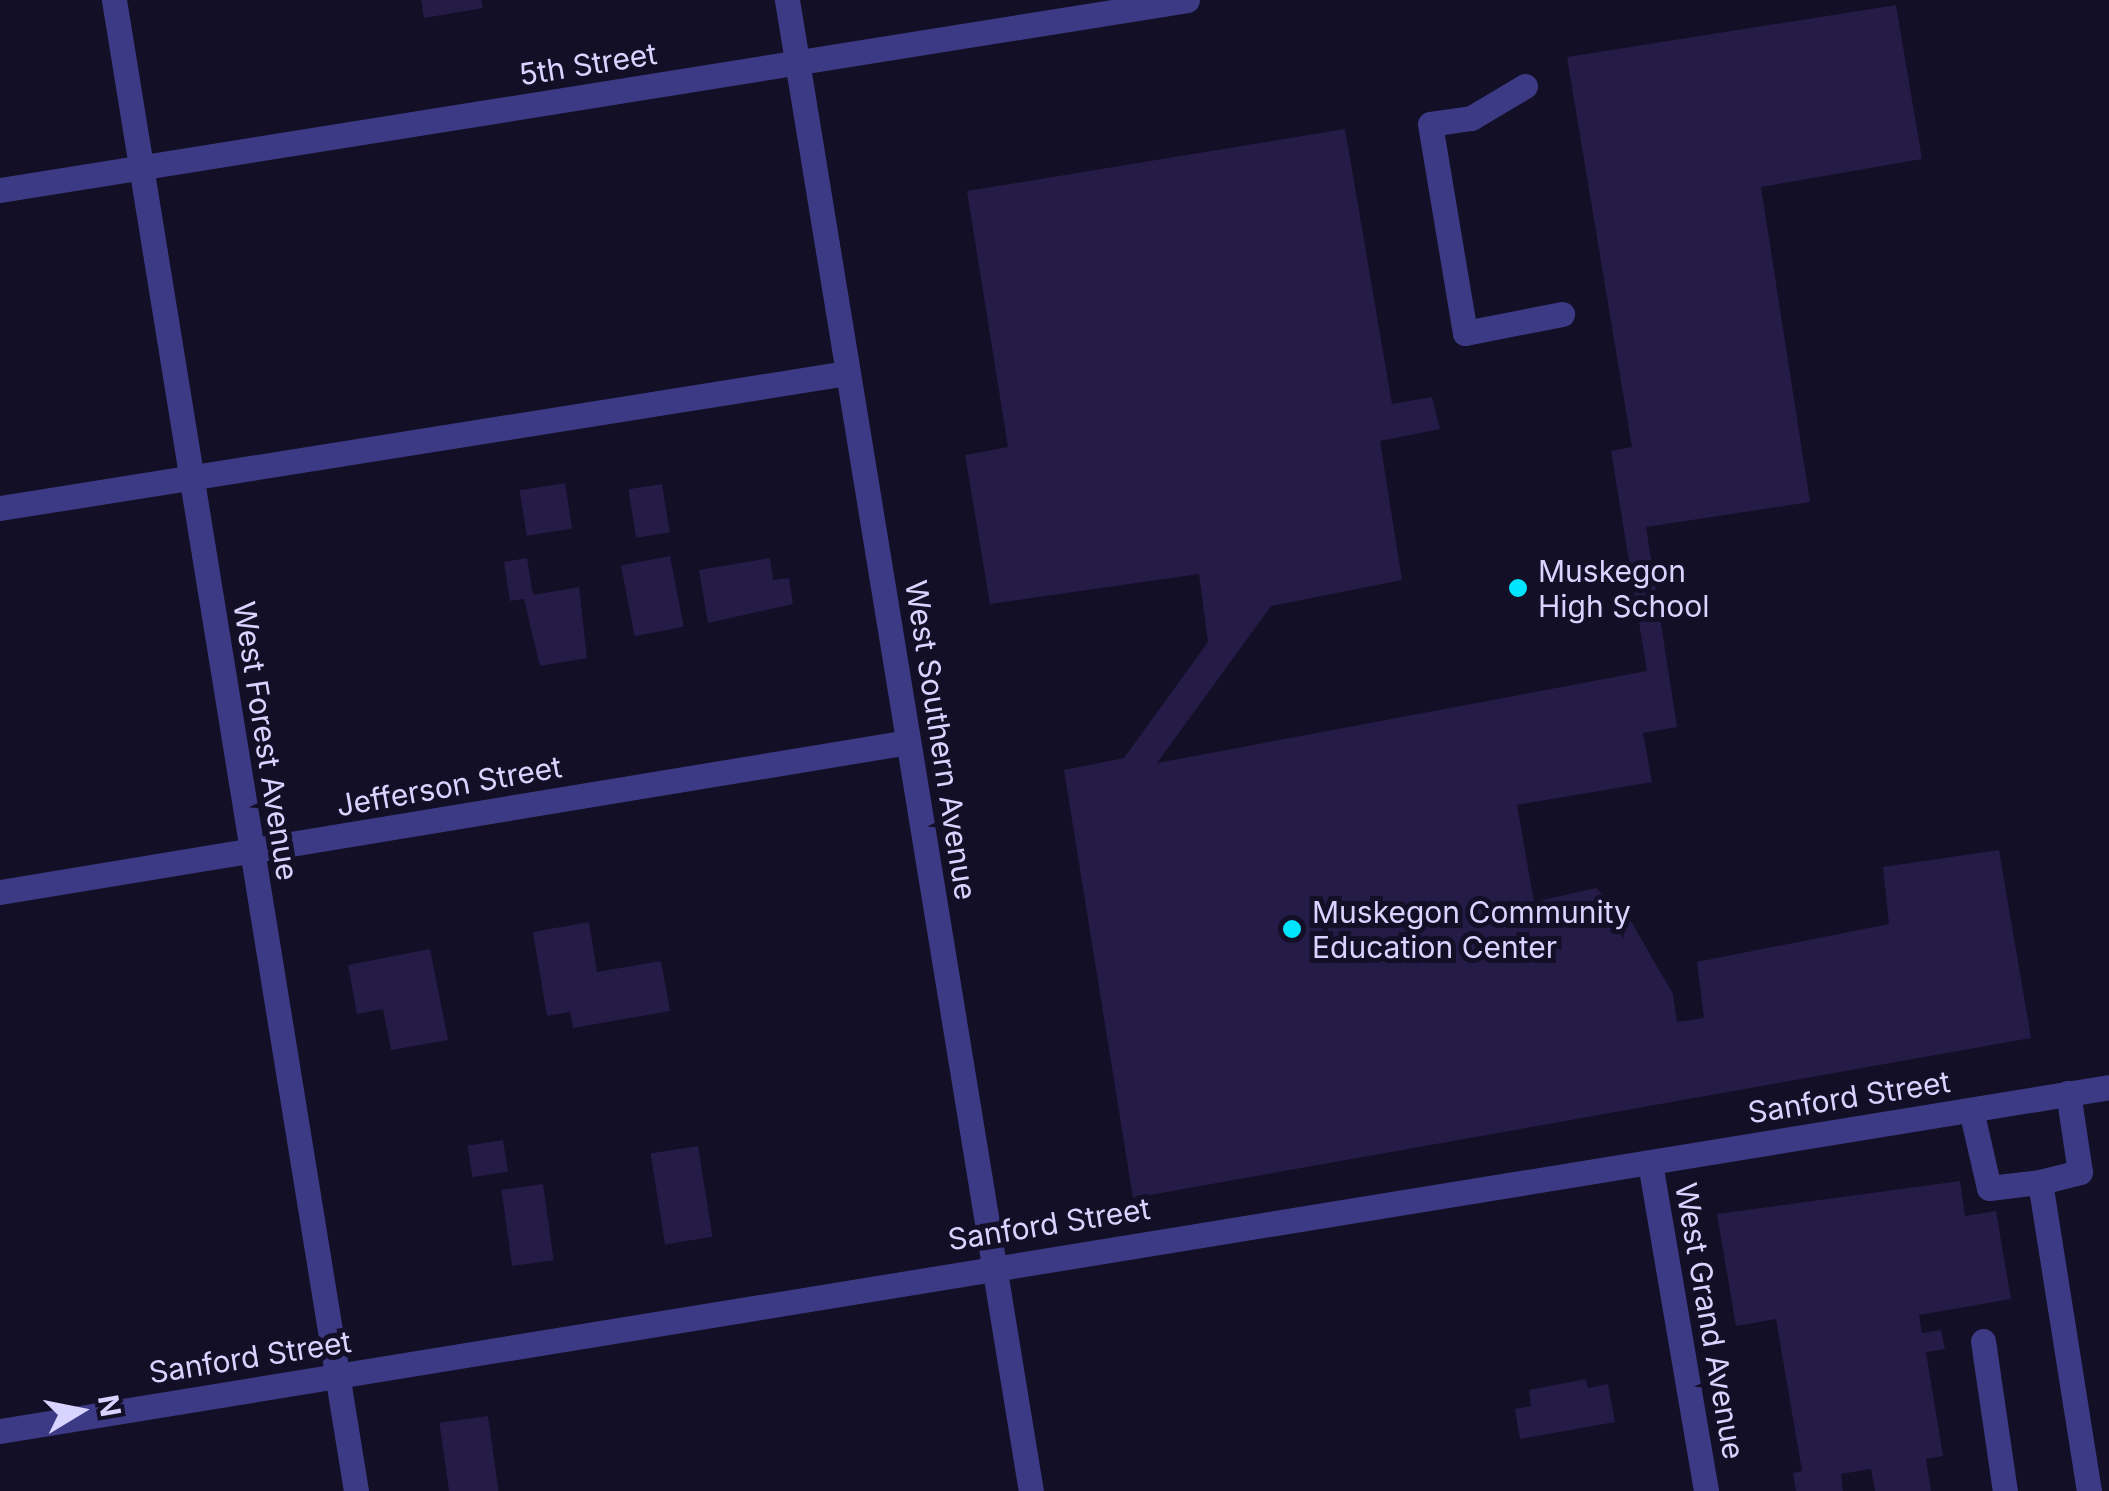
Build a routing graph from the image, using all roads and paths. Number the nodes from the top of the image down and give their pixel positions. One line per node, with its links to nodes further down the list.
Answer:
1 (114, 0): 6 (street, West Forest Avenue)
2 (786, 0): 4 (street, West Southern Avenue)
3 (1186, 0): 4 (street, 5th Street)
4 (795, 64): 6 (street, 5th Street); 9 (street, West Southern Avenue)
5 (1525, 86): 8 (street)
6 (142, 167): 7 (street, 5th Street); 10 (street, West Forest Avenue)
7 (0, 190)
8 (1562, 314)
9 (847, 374): 10 (street); 12 (street, West Southern Avenue)
10 (191, 479): 11 (street); 13 (street, West Forest Avenue)
11 (0, 508)
12 (908, 742): 13 (street, Jefferson Street); 20 (street, West Southern Avenue)
13 (251, 852): 14 (street, Jefferson Street); 22 (street, West Forest Avenue)
14 (0, 892)
15 (2109, 1087): 16 (street, Sanford Street)
16 (2068, 1094): 17 (street, Sanford Street); 19 (street)
17 (1972, 1110): 18 (street, Sanford Street); 19 (street)
18 (1650, 1162): 20 (street, Sanford Street); 26 (street, West Grand Avenue)
19 (2040, 1182): 28 (street)
20 (994, 1266): 22 (street, Sanford Street); 25 (street, West Southern Avenue)
21 (1982, 1341): 27 (street)
22 (337, 1375): 23 (street, Sanford Street); 24 (street, West Forest Avenue)
23 (0, 1431)
24 (356, 1491)
25 (1032, 1491)
26 (1706, 1491)
27 (2006, 1491)
28 (2090, 1491)

